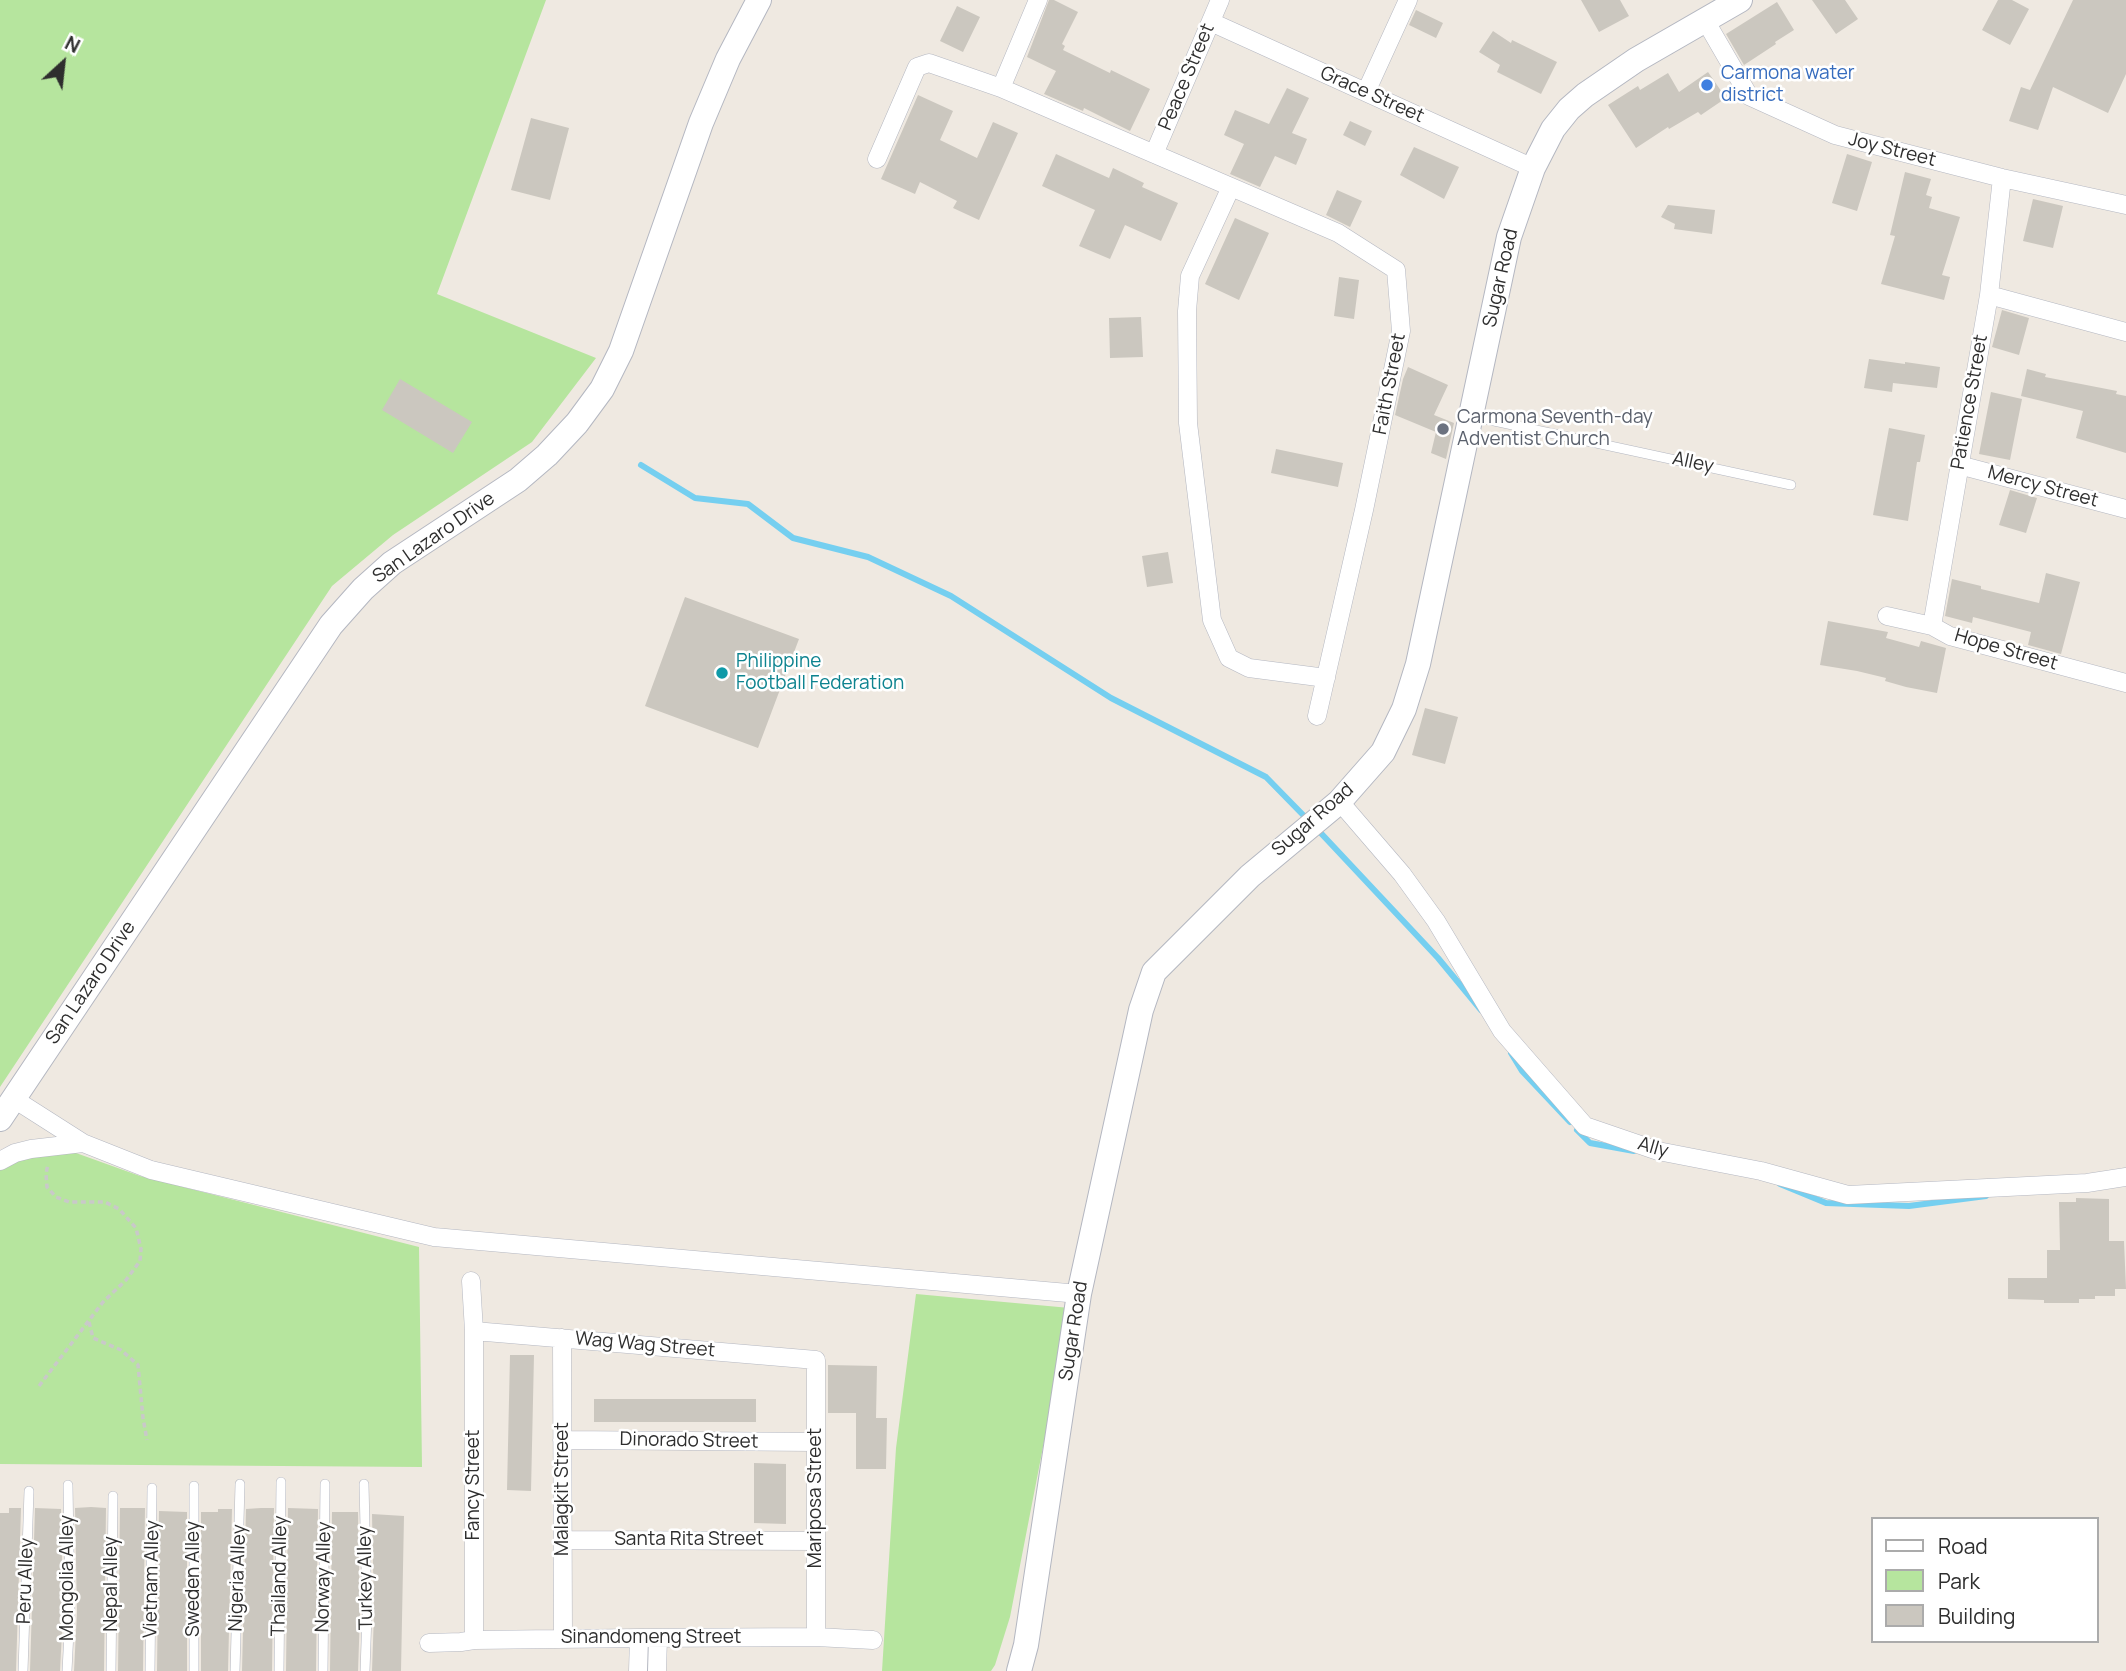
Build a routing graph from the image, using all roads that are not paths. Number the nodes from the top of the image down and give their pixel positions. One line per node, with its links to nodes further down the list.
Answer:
1 (758, 0): 28 (main road, San Lazaro Drive)
2 (1038, 0): 8 (street)
3 (1220, 0): 7 (street, Peace Street)
4 (1408, 0): 9 (street)
5 (1740, 0): 6 (main road, Sugar Road)
6 (1705, 20): 12 (main road, Sugar Road); 13 (street, Joy Street)
7 (1211, 22): 9 (street, Grace Street); 10 (street, Peace Street)
8 (1001, 88): 10 (street, Faith Street); 11 (street, Faith Street)
9 (1366, 92): 12 (street, Grace Street)
10 (1154, 154): 14 (street, Faith Street)
11 (877, 159)
12 (1532, 168): 18 (main road, Sugar Road)
13 (2002, 178): 15 (street, Joy Street); 16 (street, Patience Street)
14 (1231, 187): 24 (street); 24 (street, Faith Street)
15 (2126, 205)
16 (1990, 295): 17 (street); 19 (street, Patience Street)
17 (2126, 332)
18 (1471, 416): 20 (lane, Alley); 27 (main road, Sugar Road)
19 (1959, 465): 21 (street, Mercy Street); 23 (street, Patience Street)
20 (1791, 485)
21 (2126, 509)
22 (1887, 616): 23 (street, Hope Street)
23 (1932, 626): 25 (street, Hope Street)
24 (1326, 678): 26 (street, Faith Street)
25 (2126, 683)
26 (1317, 716)
27 (1340, 802): 31 (street, Ally); 33 (main road, Sugar Road)
28 (7, 1109): 29 (street)
29 (83, 1143): 30 (street); 33 (street)
30 (0, 1161)
31 (2126, 1177)
32 (471, 1281): 34 (street, Fancy Street)
33 (1079, 1294): 68 (main road, Sugar Road)
34 (474, 1331): 35 (street, Wag Wag Street); 54 (street, Fancy Street)
35 (562, 1338): 36 (street, Wag Wag Street); 37 (street, Malagkit Street)
36 (816, 1360): 38 (street, Mariposa Street)
37 (562, 1440): 38 (street, Dinorado Street); 48 (street, Malagkit Street)
38 (816, 1442): 49 (street, Mariposa Street)
39 (281, 1482): 63 (lane, Thailand Alley)
40 (240, 1484): 62 (lane, Nigeria Alley)
41 (325, 1484): 64 (lane, Norway Alley)
42 (364, 1484): 65 (lane, Turkey Alley)
43 (68, 1485): 58 (lane, Mongolia Alley)
44 (194, 1486): 61 (lane, Sweden Alley)
45 (152, 1488): 60 (lane, Vietnam Alley)
46 (29, 1491): 57 (lane, Peru Alley)
47 (113, 1496): 59 (lane, Nepal Alley)
48 (563, 1540): 49 (street, Santa Rita Street); 53 (street, Malagkit Street)
49 (816, 1541): 50 (street, Mariposa Street)
50 (816, 1637): 52 (street, Sinandomeng Street); 55 (street, Sinandomeng Street)
51 (639, 1638): 52 (street, Sinandomeng Street); 53 (street, Sinandomeng Street); 66 (street)
52 (659, 1638): 67 (street)
53 (563, 1639): 54 (street, Sinandomeng Street)
54 (474, 1640): 56 (street, Sinandomeng Street)
55 (873, 1640)
56 (429, 1643)
57 (23, 1671)
58 (67, 1671)
59 (111, 1671)
60 (150, 1671)
61 (194, 1671)
62 (235, 1671)
63 (279, 1671)
64 (323, 1671)
65 (365, 1671)
66 (638, 1671)
67 (657, 1671)
68 (1019, 1671)

